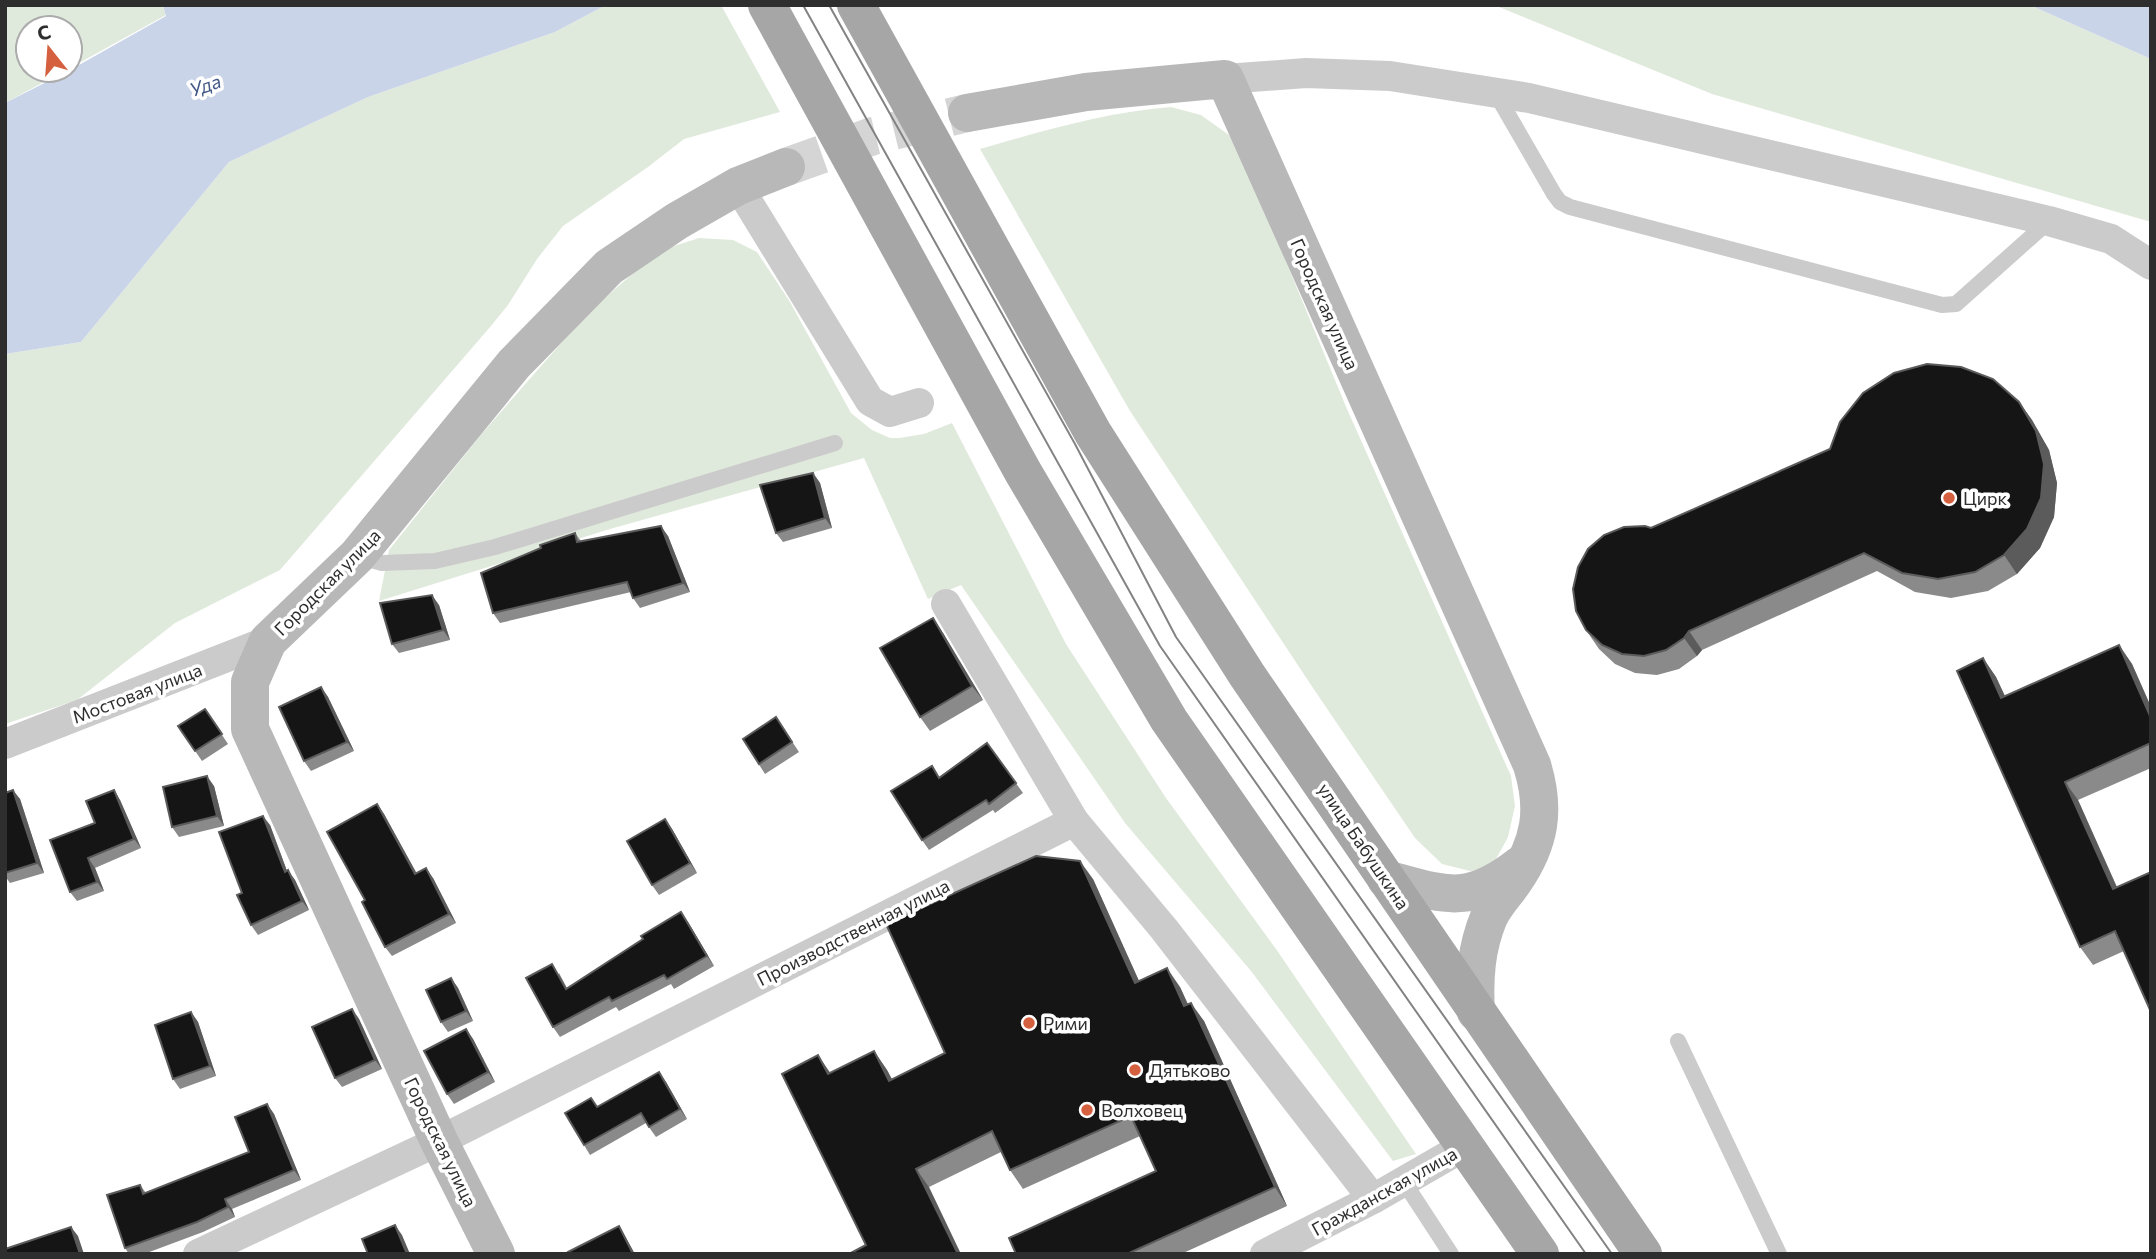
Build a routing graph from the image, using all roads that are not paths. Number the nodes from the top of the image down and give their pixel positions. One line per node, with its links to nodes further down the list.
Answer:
1 (767, 5): 22 (main road)
2 (856, 5): 18 (main road, улица Бабушкина)
3 (1225, 79): 4 (street); 5 (street); 17 (street, Городская улица)
4 (1495, 92): 8 (street); 8 (lane)
5 (967, 113)
6 (786, 167): 7 (street, Городская улица)
7 (738, 186): 10 (street); 12 (street, Городская улица)
8 (2049, 221): 9 (street)
9 (2151, 265)
10 (919, 403)
11 (835, 443): 12 (lane)
12 (357, 556): 14 (street, Городская улица)
13 (947, 604): 16 (street)
14 (268, 641): 15 (street, Мостовая улица); 21 (street, Городская улица)
15 (5, 744)
16 (1074, 821): 21 (street, Производственная улица); 24 (street)
17 (1529, 857): 18 (street); 19 (street, Городская улица)
18 (1386, 879): 19 (main road, улица Бабушкина)
19 (1476, 1012): 30 (main road, улица Бабушкина)
20 (1678, 1041): 31 (lane)
21 (439, 1141): 25 (street, Производственная улица); 26 (street, Городская улица)
22 (1465, 1146): 23 (street, Гражданская улица); 29 (main road)
23 (1404, 1182): 24 (street, Гражданская улица); 28 (lane)
24 (1373, 1199): 27 (street, Гражданская улица)
25 (198, 1254)
26 (496, 1254)
27 (1265, 1254)
28 (1451, 1254)
29 (1540, 1254)
30 (1643, 1254)
31 (1779, 1254)

